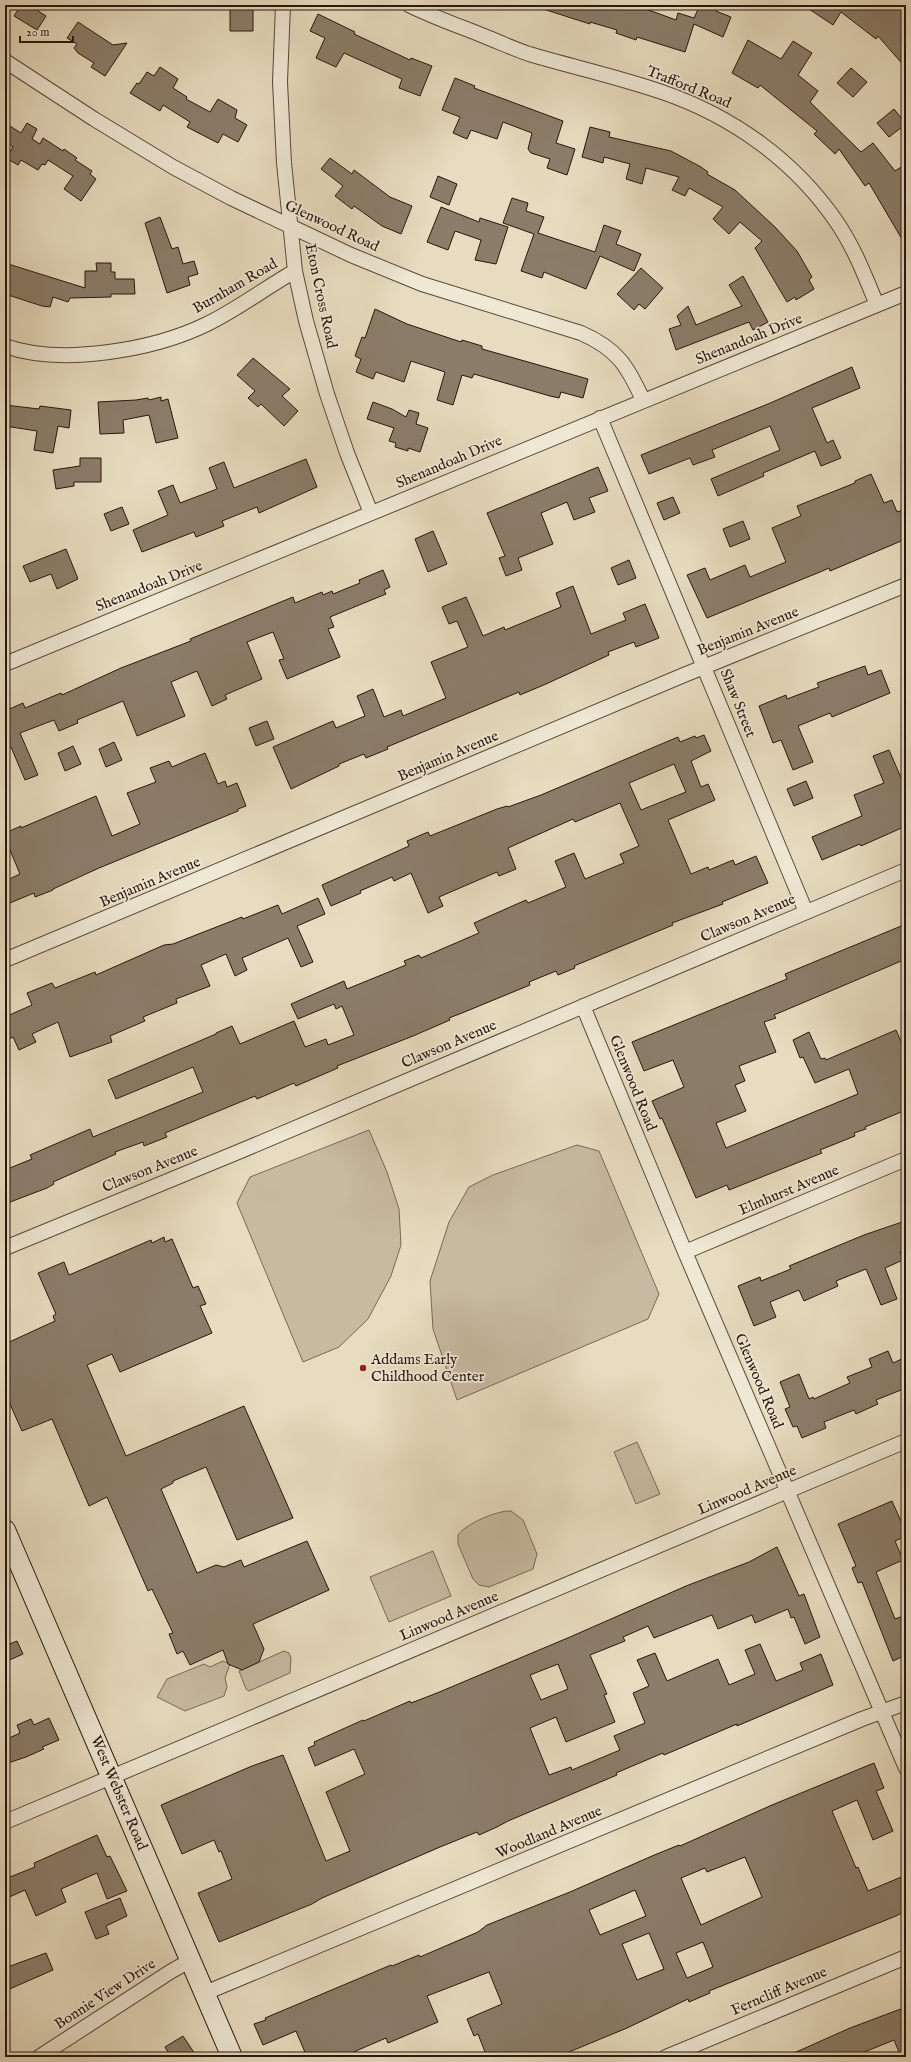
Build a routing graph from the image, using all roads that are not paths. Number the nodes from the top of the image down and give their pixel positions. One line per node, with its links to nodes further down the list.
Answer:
1 (283, 5): 4 (street, Eton Cross Road)
2 (409, 5): 7 (street, Trafford Road)
3 (5, 61): 4 (street, Glenwood Road)
4 (290, 226): 5 (street, Eton Cross Road); 9 (street, Glenwood Road)
5 (295, 271): 8 (street, Burnham Road); 11 (street, Eton Cross Road)
6 (906, 293): 7 (street, Shenandoah Drive)
7 (877, 305): 9 (street, Shenandoah Drive)
8 (5, 346)
9 (643, 400): 10 (street, Shenandoah Drive)
10 (600, 418): 11 (street, Shenandoah Drive); 14 (street, Shaw Street)
11 (371, 513): 13 (street, Shenandoah Drive)
12 (906, 585): 14 (street, Benjamin Avenue)
13 (5, 664)
14 (704, 666): 16 (street, Shaw Street); 17 (street, Benjamin Avenue)
15 (906, 870): 16 (street, Clawson Avenue)
16 (806, 912): 18 (street, Clawson Avenue)
17 (5, 960)
18 (583, 1006): 20 (street, Clawson Avenue); 21 (street, Glenwood Road)
19 (906, 1160): 21 (street, Elmhurst Avenue)
20 (5, 1248)
21 (685, 1252): 23 (street, Glenwood Road)
22 (906, 1442): 23 (street, Linwood Avenue)
23 (787, 1492): 26 (street, Glenwood Road); 28 (street, Linwood Avenue)
24 (5, 1530): 28 (street, West Webster Road)
25 (906, 1703): 26 (street, Woodland Avenue)
26 (882, 1712): 27 (street, Glenwood Road); 32 (street, Woodland Avenue)
27 (906, 1768)
28 (111, 1776): 29 (street, Linwood Avenue); 31 (street, West Webster Road)
29 (5, 1822)
30 (906, 1957): 35 (street, Ferncliff Avenue)
31 (190, 1960): 32 (street, West Webster Road); 33 (street, Bonnie View Drive)
32 (205, 1993): 34 (street, West Webster Road)
33 (39, 2057)
34 (232, 2057)
35 (666, 2057)

